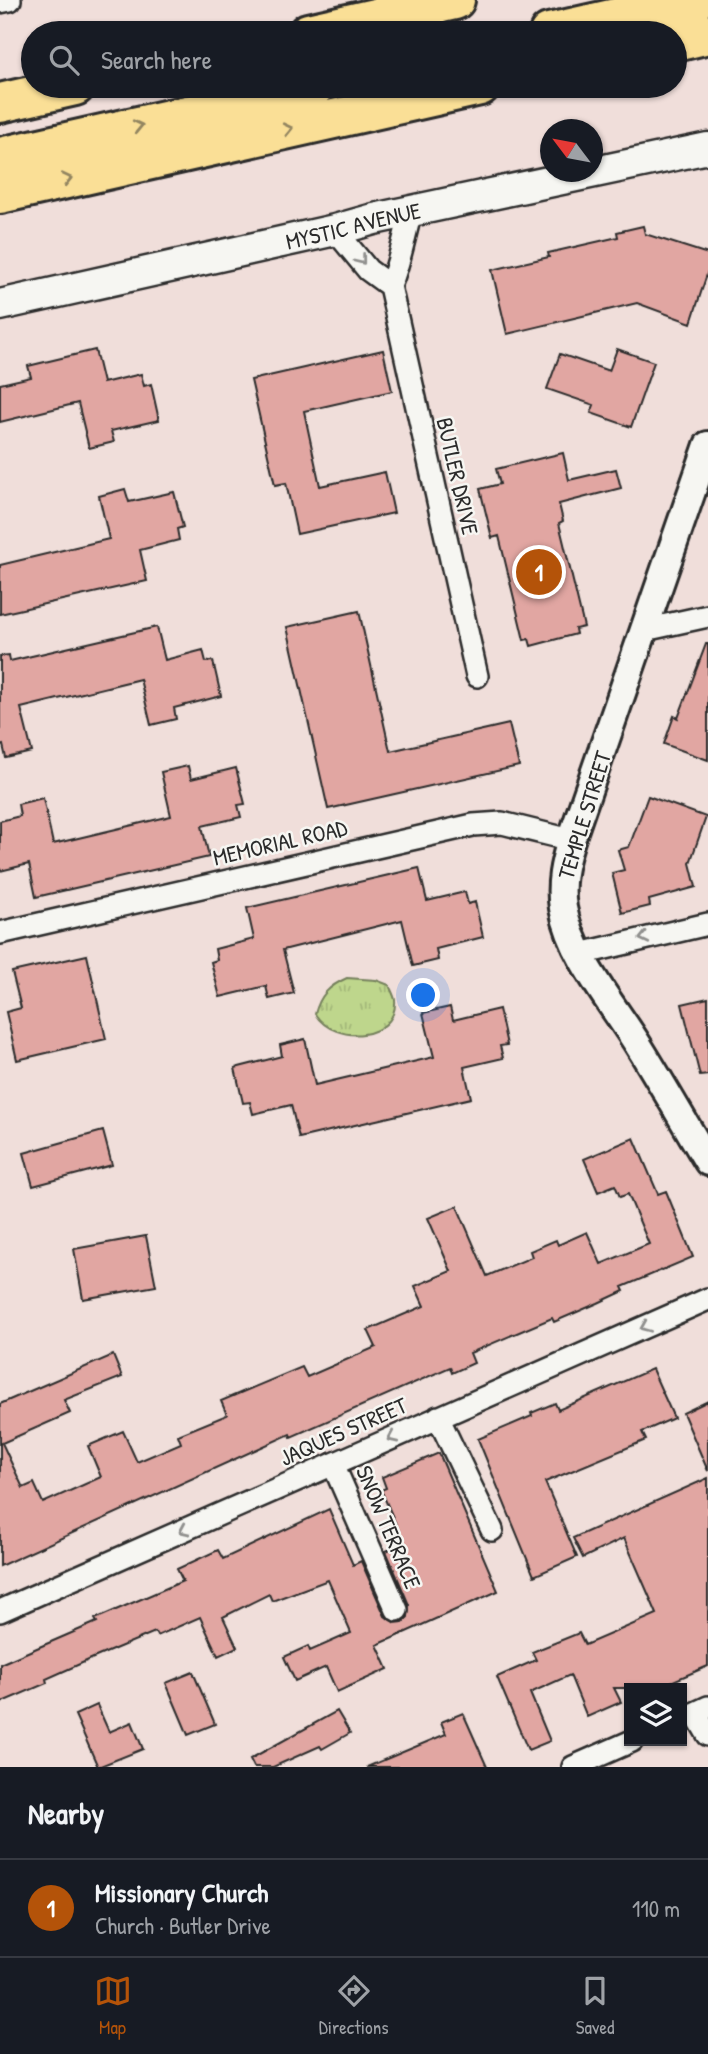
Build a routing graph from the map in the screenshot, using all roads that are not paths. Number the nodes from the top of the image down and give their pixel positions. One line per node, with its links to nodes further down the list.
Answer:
1 (10, 0): 4 (street)
2 (455, 0): 5 (highway)
3 (696, 0): 6 (highway)
4 (0, 2)
5 (361, 21)
6 (602, 21)
7 (708, 34): 8 (highway)
8 (687, 39)
9 (22, 98): 12 (highway)
10 (263, 98): 14 (highway, one-way to 10)
11 (427, 98): 15 (highway, one-way to 11)
12 (0, 103)
13 (708, 148): 16 (main road, MYSTIC AVENUE)
14 (0, 157)
15 (0, 194)
16 (411, 212): 17 (main road, MYSTIC AVENUE); 18 (street)
17 (335, 230): 18 (street, one-way to 18); 19 (main road, MYSTIC AVENUE)
18 (390, 286): 23 (street, BUTLER DRIVE)
19 (0, 305)
20 (708, 445): 22 (street, TEMPLE STREET)
21 (708, 616): 22 (street)
22 (644, 630): 24 (street, TEMPLE STREET)
23 (477, 676)
24 (571, 840): 26 (street, MEMORIAL ROAD); 27 (street, TEMPLE STREET)
25 (708, 924): 27 (street, one-way to 27)
26 (0, 933)
27 (580, 954): 28 (street, TEMPLE STREET)
28 (708, 1162)
29 (708, 1299): 30 (street, JAQUES STREET, one-way to 30)
30 (438, 1417): 31 (street, JAQUES STREET, one-way to 31); 32 (street)
31 (334, 1464): 33 (street, SNOW TERRACE); 34 (street, JAQUES STREET, one-way to 34)
32 (492, 1530)
33 (397, 1610)
34 (0, 1611)
35 (695, 1713): 36 (street)
36 (708, 1735)
37 (624, 1745): 38 (street)
38 (573, 1767)

